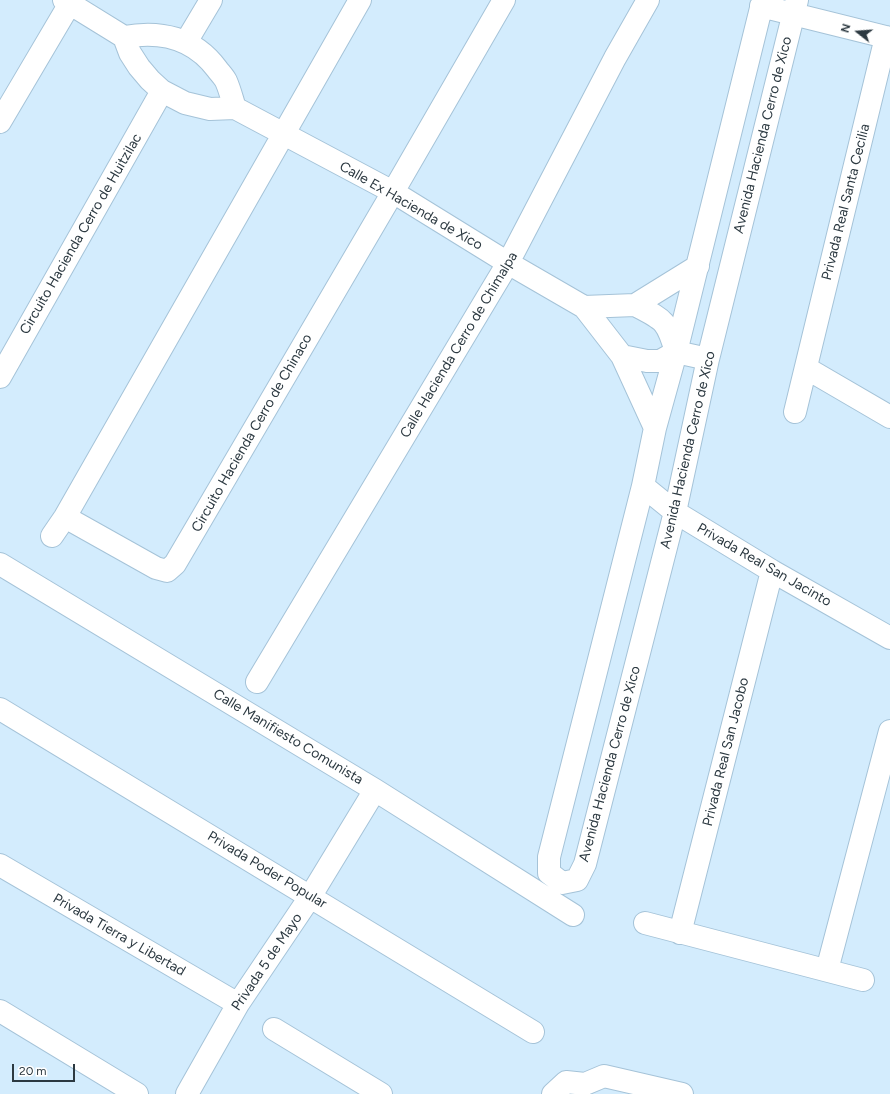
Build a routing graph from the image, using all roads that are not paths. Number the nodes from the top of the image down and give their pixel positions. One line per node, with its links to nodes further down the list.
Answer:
1 (211, 0): 10 (street)
2 (360, 0): 14 (street)
3 (504, 0): 15 (street)
4 (648, 0): 16 (street, Calle Hacienda Cerro de Chimalpa)
5 (69, 1): 8 (street); 13 (street)
6 (762, 3): 7 (street); 17 (street, Avenida Hacienda Cerro de Xico)
7 (795, 7): 9 (street); 22 (street, Avenida Hacienda Cerro de Xico)
8 (124, 37): 10 (street); 11 (street)
9 (888, 38): 23 (street, Privada Real Santa Cecilia)
10 (186, 42): 12 (street)
11 (162, 91): 12 (street); 24 (street, Circuito Hacienda Cerro de Huitzilac)
12 (235, 108): 14 (street, Calle Ex Hacienda de Xico)
13 (0, 122)
14 (284, 135): 15 (street, Calle Ex Hacienda de Xico); 30 (street)
15 (393, 192): 16 (street, Calle Ex Hacienda de Xico); 30 (street, Circuito Hacienda Cerro de Chinaco)
16 (508, 263): 19 (street, Calle Ex Hacienda de Xico); 35 (street, Calle Hacienda Cerro de Chimalpa)
17 (698, 266): 18 (street); 20 (street, Avenida Hacienda Cerro de Xico)
18 (635, 305): 19 (street); 20 (street)
19 (584, 307): 21 (street, Calle Ex Hacienda de Xico)
20 (676, 352): 21 (street); 22 (street); 27 (street, Avenida Hacienda Cerro de Xico)
21 (622, 356): 27 (street, Calle Ex Hacienda de Xico)
22 (708, 359): 29 (street, Avenida Hacienda Cerro de Xico)
23 (806, 368): 25 (street, Privada Real Santa Cecilia); 26 (street)
24 (0, 377)
25 (795, 412)
26 (890, 417)
27 (655, 428): 28 (street, Avenida Hacienda Cerro de Xico)
28 (643, 486): 29 (street, Privada Real San Jacinto); 29 (street, Avenida Hacienda Cerro de Xico)
29 (675, 512): 33 (street, Privada Real San Jacinto)
30 (65, 517): 31 (street)
31 (52, 536)
32 (0, 564): 38 (street, Calle Manifiesto Comunista)
33 (772, 571): 34 (street, Privada Real San Jacinto); 43 (street, Privada Real San Jacobo)
34 (890, 638)
35 (257, 682)
36 (0, 709): 40 (street, Privada Poder Popular)
37 (890, 731): 44 (street)
38 (375, 790): 40 (street, Privada 5 de Mayo); 41 (street, Calle Manifiesto Comunista)
39 (0, 865): 46 (street, Privada Tierra y Libertad)
40 (310, 897): 46 (street, Privada 5 de Mayo); 49 (street, Privada Poder Popular)
41 (573, 915)
42 (645, 923): 43 (street)
43 (680, 932): 44 (street)
44 (827, 970): 45 (street)
45 (864, 980)
46 (238, 1004): 52 (street, Privada 5 de Mayo)
47 (0, 1011): 51 (street)
48 (274, 1029): 53 (street)
49 (533, 1032)
50 (590, 1089): 54 (street); 55 (street)
51 (137, 1094)
52 (187, 1094)
53 (381, 1094)
54 (553, 1094)
55 (682, 1094)

